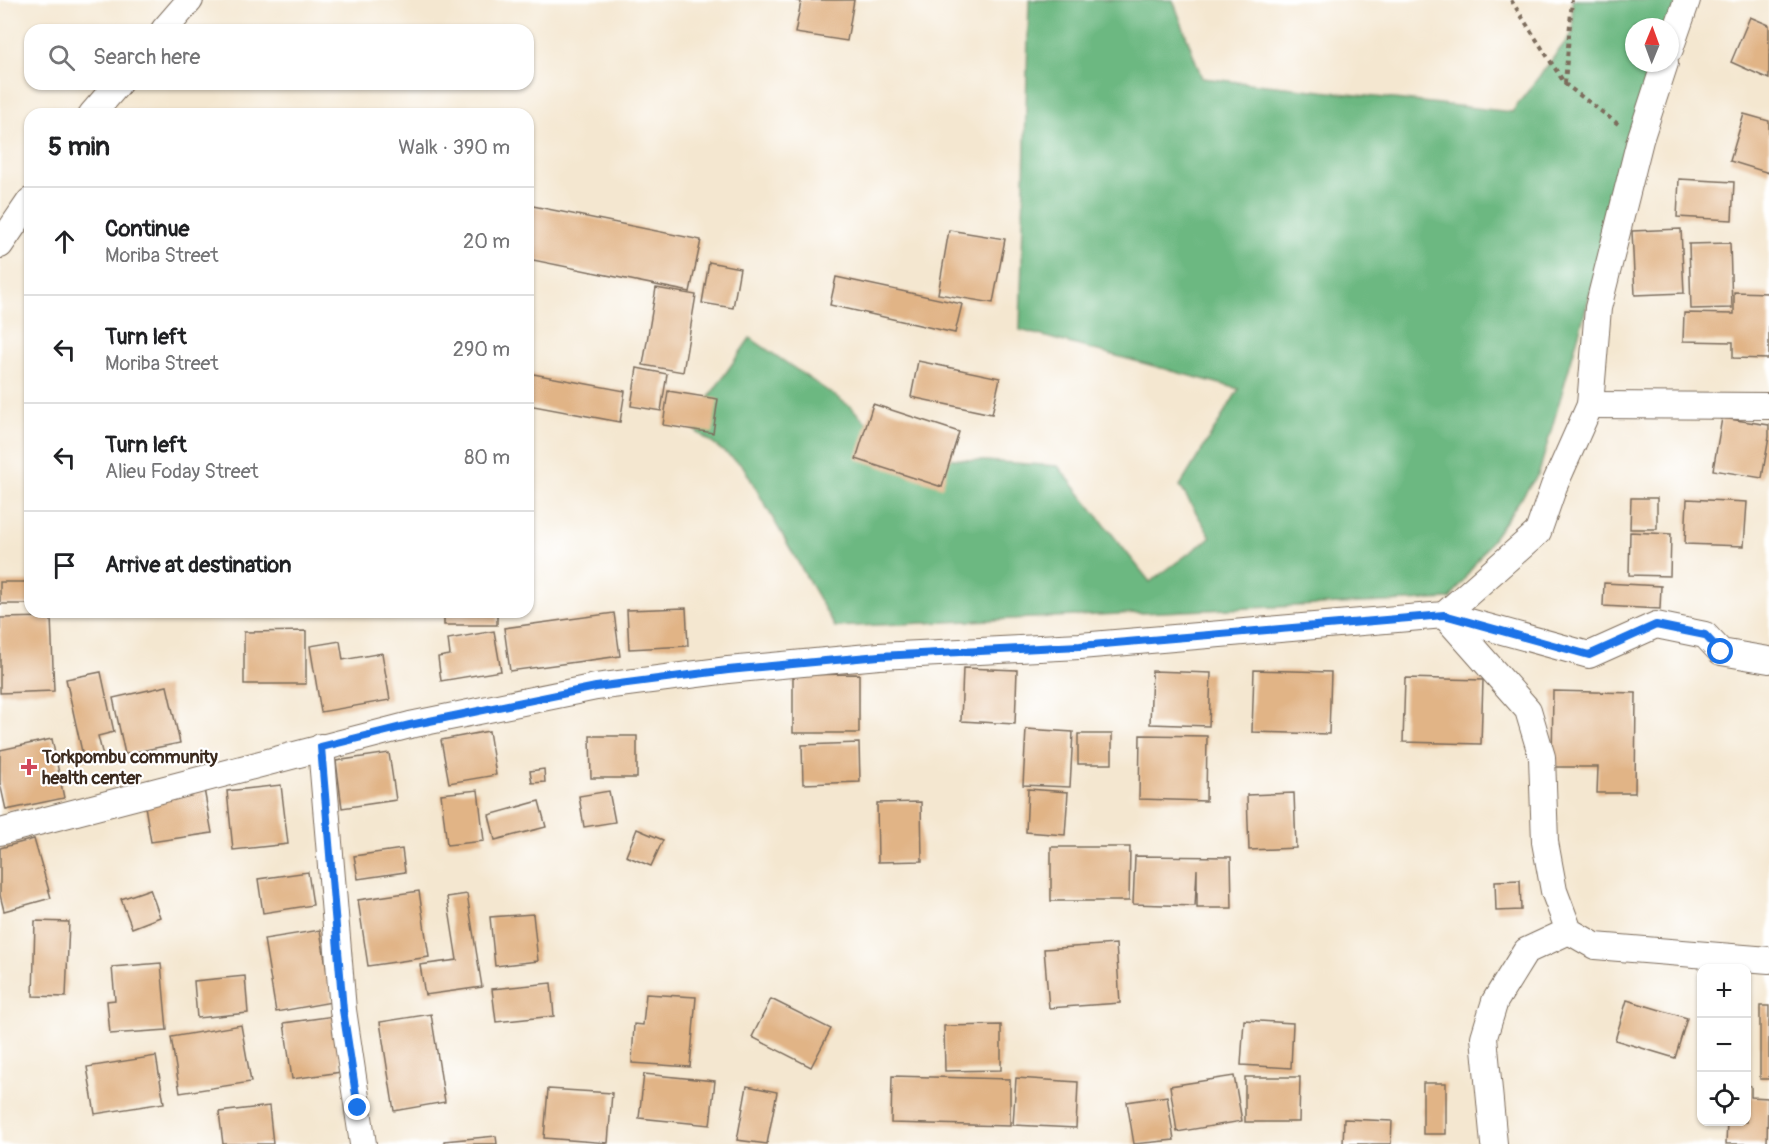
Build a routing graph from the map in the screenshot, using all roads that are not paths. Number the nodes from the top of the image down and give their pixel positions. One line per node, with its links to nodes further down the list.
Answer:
1 (190, 0): 4 (street)
2 (1687, 0): 3 (street)
3 (1679, 23)
4 (169, 24)
5 (1662, 72): 10 (street)
6 (113, 90): 7 (street)
7 (97, 108)
8 (24, 210): 9 (street)
9 (0, 245)
10 (1590, 405): 11 (street); 12 (street)
11 (1769, 406)
12 (1444, 615): 13 (street); 14 (street); 16 (street)
13 (1769, 660)
14 (321, 747): 15 (street); 18 (street)
15 (0, 832)
16 (1569, 931): 17 (street); 19 (street)
17 (1769, 960)
18 (363, 1144)
19 (1494, 1144)

